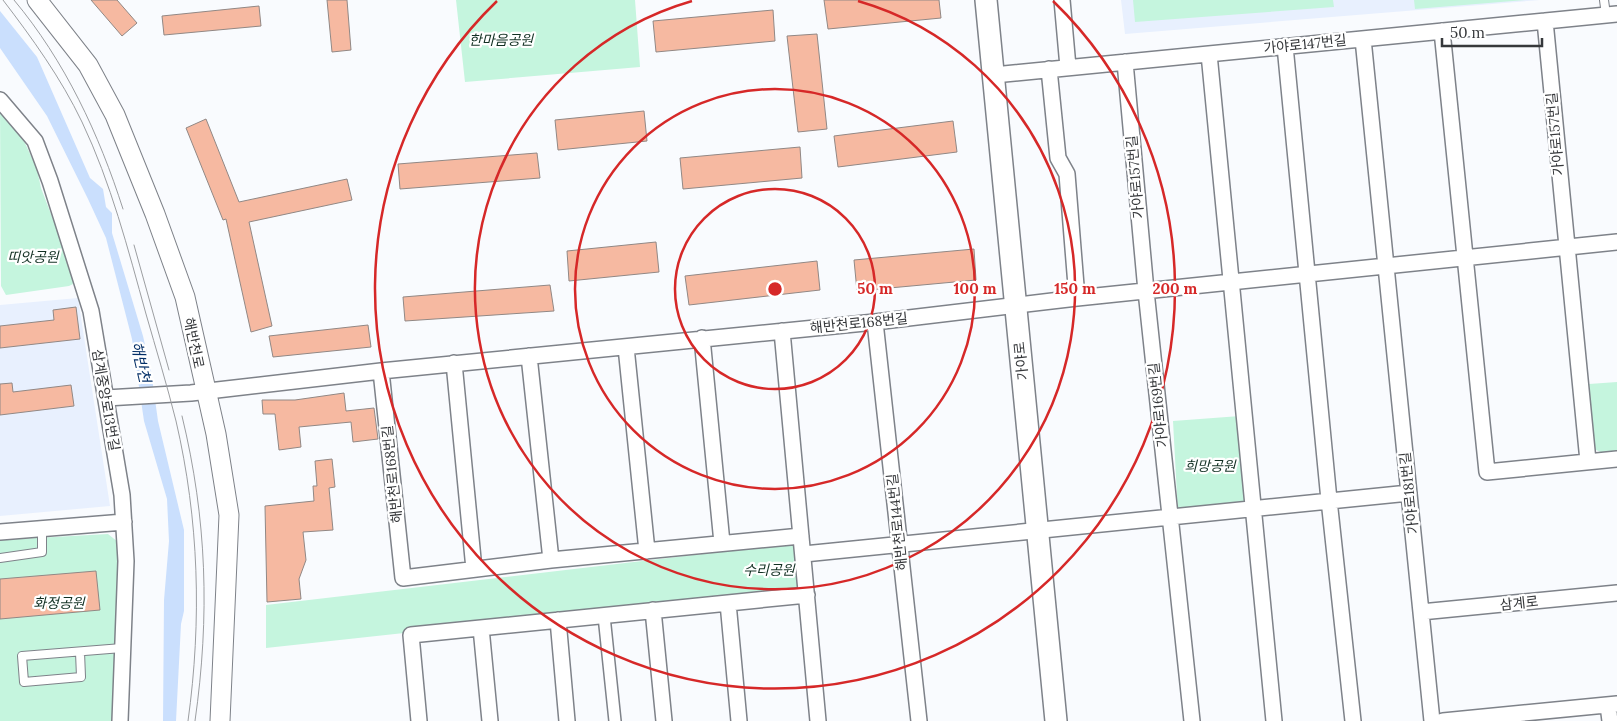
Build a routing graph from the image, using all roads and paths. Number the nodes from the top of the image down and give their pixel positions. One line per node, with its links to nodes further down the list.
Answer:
1 (37, 0): 32 (street, 해반천로)
2 (986, 0): 14 (main road, 가야로)
3 (1062, 0): 12 (street)
4 (1604, 0): 5 (lane)
5 (1611, 15): 6 (street, 가야로147번길)
6 (1545, 21): 7 (street, 가야로147번길); 17 (street, 가야로157번길)
7 (1442, 31): 8 (street, 가야로147번길); 18 (street)
8 (1363, 39): 9 (street, 가야로147번길); 19 (street)
9 (1285, 46): 10 (street, 가야로147번길); 20 (street)
10 (1209, 54): 11 (street, 가야로147번길); 21 (street)
11 (1125, 62): 12 (street, 가야로147번길); 22 (street, 가야로157번길)
12 (1068, 68): 13 (street, 가야로147번길)
13 (1049, 69): 14 (street, 가야로147번길); 23 (street)
14 (994, 74): 24 (main road, 가야로)
15 (0, 100): 33 (street, 삼계중앙로13번길)
16 (1617, 242): 17 (street)
17 (1566, 247): 18 (street); 35 (street, 가야로157번길)
18 (1465, 258): 19 (street); 35 (street)
19 (1385, 266): 20 (street); 36 (street, 가야로181번길)
20 (1306, 274): 21 (street); 37 (street)
21 (1231, 282): 22 (street); 38 (street)
22 (1146, 291): 23 (street); 39 (street, 가야로169번길)
23 (1076, 298): 24 (street)
24 (1015, 305): 25 (street, 해반천로168번길); 42 (main road, 가야로)
25 (875, 322): 26 (street, 해반천로168번길); 46 (street, 해반천로144번길)
26 (782, 331): 27 (street, 해반천로168번길); 44 (street)
27 (702, 338): 28 (street, 해반천로168번길); 45 (street)
28 (626, 347): 29 (street, 해반천로168번길); 47 (street)
29 (529, 356): 30 (street, 해반천로168번길); 50 (street)
30 (454, 364): 31 (street, 해반천로168번길); 51 (street)
31 (382, 370): 32 (street, 해반천로168번길); 51 (street, 해반천로168번길)
32 (198, 392): 33 (street, 해반천로168번길); 64 (street, 해반천로)
33 (106, 398): 40 (street, 삼계중앙로13번길)
34 (1617, 460): 35 (street)
35 (1588, 461)
36 (1409, 493): 37 (street); 56 (street, 가야로181번길)
37 (1329, 500): 38 (street); 76 (street)
38 (1253, 508): 39 (street); 75 (street)
39 (1171, 519): 42 (street); 74 (street)
40 (124, 522): 41 (street); 60 (street, 삼계중앙로13번길)
41 (42, 528): 43 (street); 49 (lane)
42 (1038, 529): 46 (street); 73 (main road, 가야로)
43 (0, 532)
44 (801, 536): 45 (street); 48 (street)
45 (722, 543): 47 (street)
46 (900, 544): 48 (street); 72 (street, 해반천로144번길)
47 (647, 551): 50 (street)
48 (804, 554): 53 (street)
49 (0, 558)
50 (551, 560): 51 (street)
51 (474, 570)
52 (1617, 593): 56 (street, 삼계로)
53 (807, 595): 54 (street); 71 (street)
54 (728, 603): 55 (street); 70 (street)
55 (653, 610): 57 (street); 69 (street)
56 (1421, 612): 77 (street, 가야로181번길)
57 (604, 616): 58 (street); 68 (street)
58 (558, 620): 59 (street); 67 (street)
59 (481, 628): 65 (street); 66 (street)
60 (122, 648): 61 (lane); 63 (street, 삼계중앙로13번길)
61 (80, 652): 61 (lane)
62 (1613, 705): 78 (street); 79 (street)
63 (120, 721)
64 (220, 721)
65 (419, 721)
66 (490, 721)
67 (567, 721)
68 (615, 721)
69 (664, 721)
70 (739, 721)
71 (818, 721)
72 (919, 721)
73 (1056, 721)
74 (1192, 721)
75 (1274, 721)
76 (1353, 721)
77 (1432, 721)
78 (1443, 721)
79 (1610, 721)

